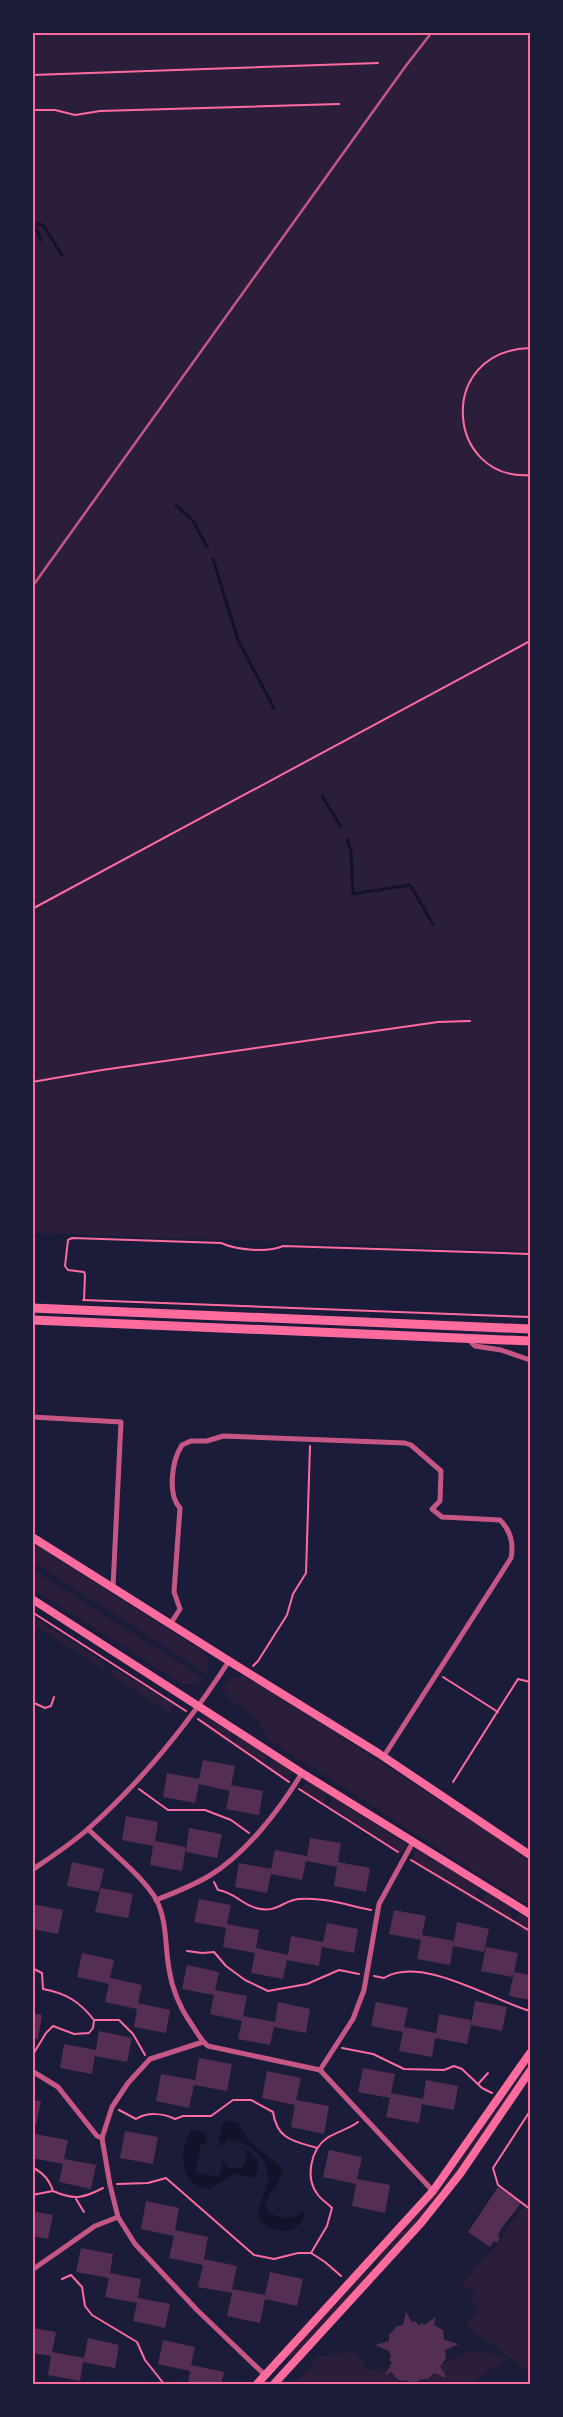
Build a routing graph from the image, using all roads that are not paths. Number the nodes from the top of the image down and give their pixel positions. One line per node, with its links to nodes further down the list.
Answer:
1 (432, 32): 2 (lane)
2 (32, 587)
3 (32, 1308): 5 (main road)
4 (32, 1320): 6 (main road)
5 (530, 1327)
6 (467, 1339): 7 (main road); 8 (street)
7 (530, 1341)
8 (530, 1360)
9 (32, 1417): 11 (street)
10 (32, 1537): 11 (main road)
11 (113, 1587): 13 (main road)
12 (32, 1599): 15 (main road)
13 (171, 1623): 14 (main road); 16 (street)
14 (229, 1662): 15 (street); 16 (main road)
15 (198, 1707): 17 (main road); 18 (street)
16 (384, 1756): 20 (main road)
17 (302, 1773): 19 (main road); 22 (street)
18 (88, 1829): 21 (street); 22 (street)
19 (413, 1842): 23 (main road); 26 (street)
20 (530, 1855)
21 (32, 1870)
22 (156, 1900): 24 (street)
23 (530, 1914)
24 (203, 2042): 26 (street); 29 (street)
25 (530, 2053): 30 (main road)
26 (320, 2070): 30 (street)
27 (32, 2071): 29 (street)
28 (530, 2072): 35 (main road)
29 (102, 2138): 31 (street)
30 (432, 2191): 33 (main road)
31 (118, 2218): 32 (street); 33 (street)
32 (32, 2270)
33 (266, 2376): 34 (main road)
34 (257, 2384)
35 (274, 2384)

